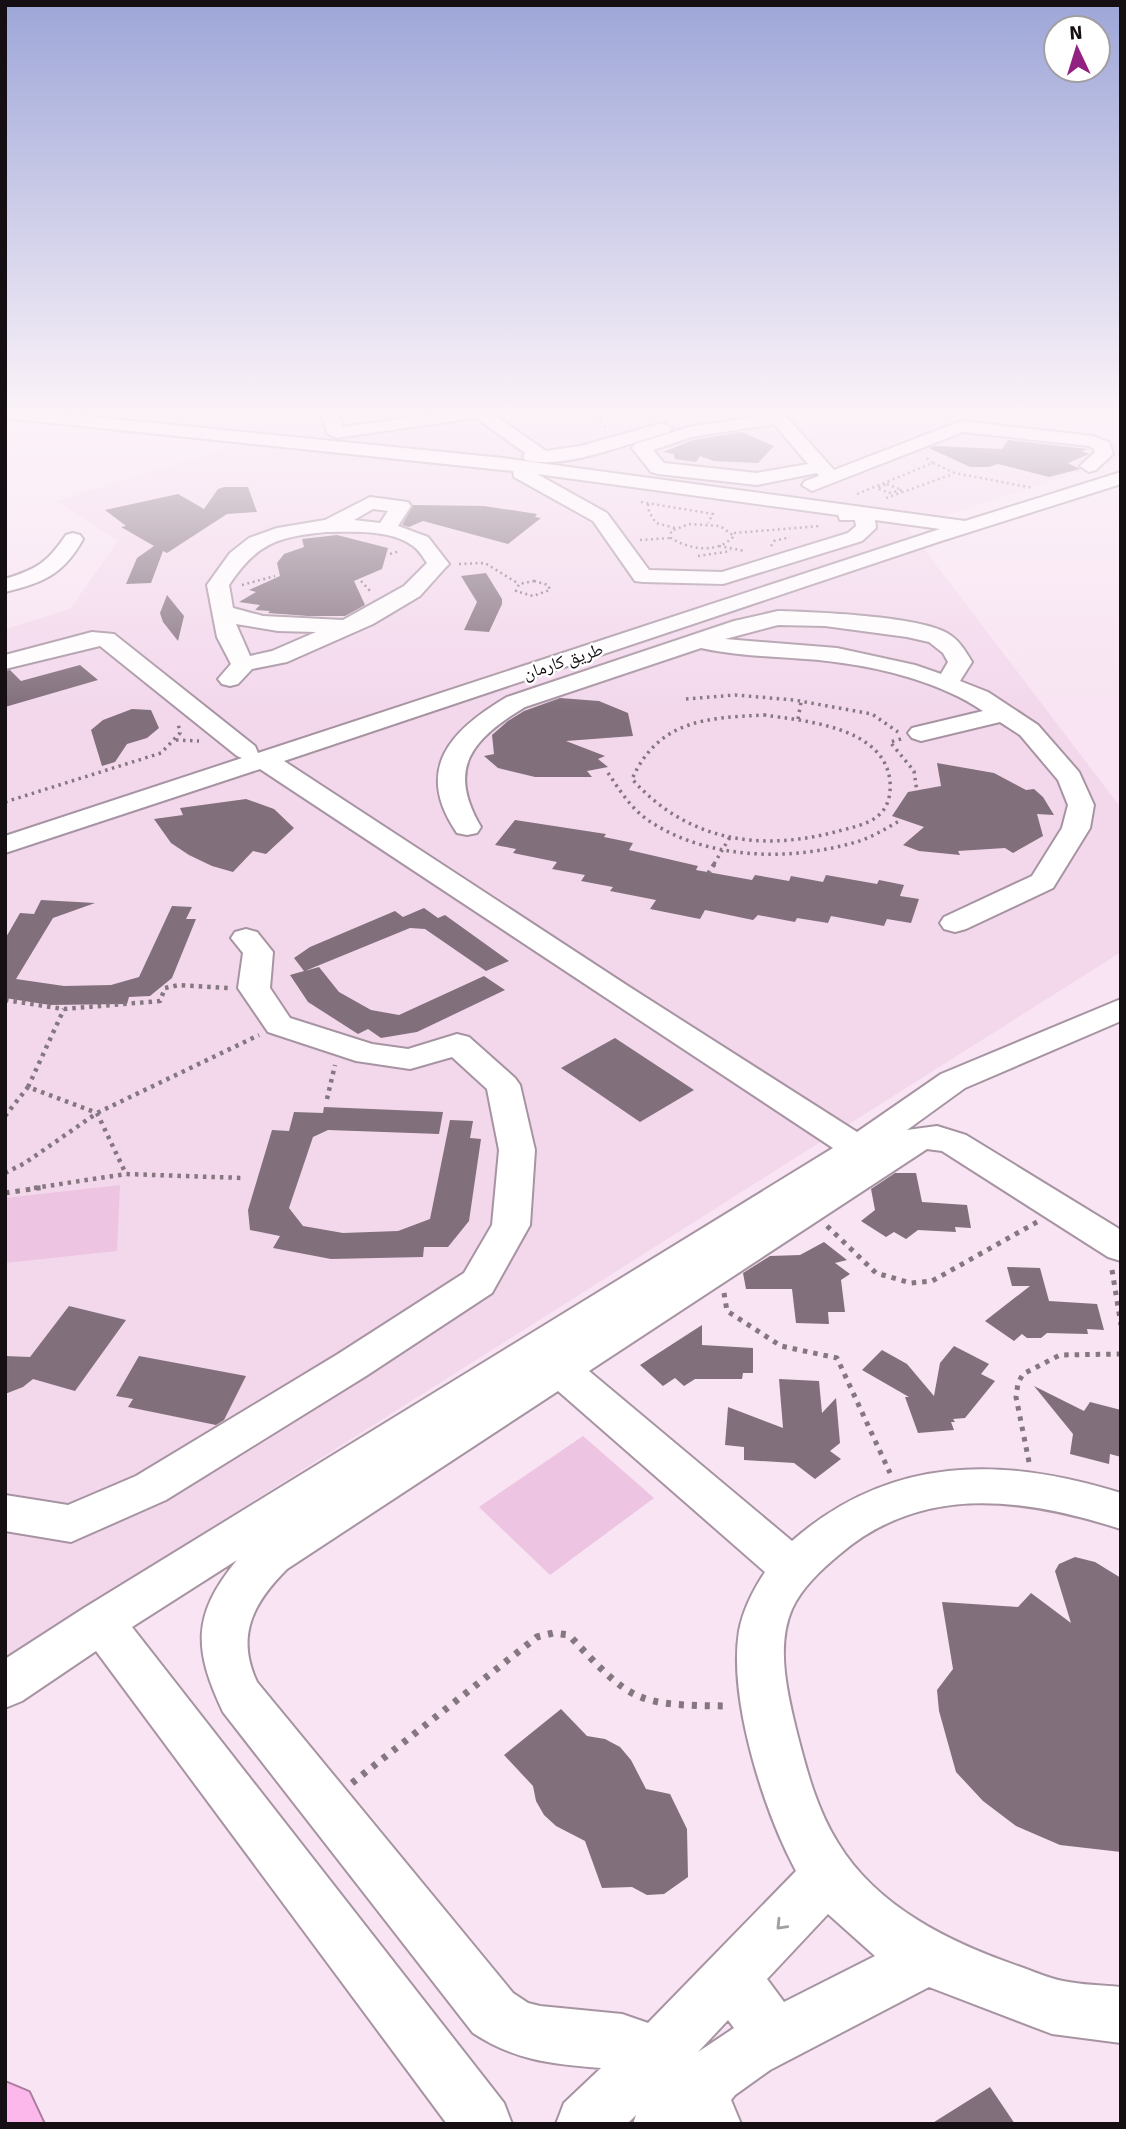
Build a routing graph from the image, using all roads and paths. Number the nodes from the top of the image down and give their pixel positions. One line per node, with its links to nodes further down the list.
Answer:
1 (357, 510): 11 (street)
2 (398, 510): 15 (street)
3 (588, 510): 22 (street)
4 (649, 510): 14 (path)
5 (775, 510): 6 (street)
6 (860, 510)
7 (863, 510): 30 (street)
8 (865, 510): 13 (street)
9 (998, 510): 13 (street, طريق كارمان)
10 (1013, 510): 13 (street, طريق كارمان)
11 (332, 524): 15 (street); 38 (street)
12 (831, 527): 17 (path)
13 (958, 527): 36 (street, طريق كارمان); 37 (street, طريق كارمان)
14 (675, 528): 17 (path); 20 (path)
15 (386, 529): 39 (street)
16 (821, 530): 18 (path)
17 (733, 533): 23 (path)
18 (810, 534)
19 (798, 536): 26 (path)
20 (671, 538): 22 (path); 23 (path)
21 (73, 539): 34 (street)
22 (619, 543): 30 (street)
23 (719, 546): 24 (path)
24 (733, 550): 25 (path); 27 (path)
25 (757, 552)
26 (768, 553)
27 (698, 556)
28 (458, 565): 32 (path)
29 (275, 576): 33 (path)
30 (643, 576): 36 (street)
31 (361, 581): 35 (path)
32 (519, 584): 32 (path)
33 (240, 585)
34 (5, 586)
35 (374, 595)
36 (663, 611): 37 (street, طريق كارمان); 41 (street); 52 (street, طريق كارمان)
37 (715, 611): 40 (street)
38 (222, 612): 39 (street); 39 (street)
39 (351, 625)
40 (742, 626): 41 (street); 45 (street)
41 (702, 641): 45 (street); 57 (street)
42 (80, 642): 43 (street); 44 (street); 52 (street)
43 (5, 643)
44 (5, 662)
45 (947, 683): 49 (street)
46 (686, 699): 47 (path)
47 (802, 702): 50 (path); 54 (path)
48 (176, 712): 55 (path)
49 (1006, 713): 51 (street); 63 (street)
50 (798, 719): 59 (path); 59 (path)
51 (922, 733)
52 (255, 755): 58 (street, طريق كارمان); 60 (street, طريق كارمان); 75 (street)
53 (608, 773): 61 (path)
54 (918, 792)
55 (5, 802)
56 (900, 821): 61 (path)
57 (467, 827)
58 (5, 829)
59 (730, 836): 61 (path)
60 (5, 845)
61 (723, 848): 62 (path)
62 (708, 874)
63 (955, 923)
64 (246, 938): 90 (street)
65 (240, 988): 67 (path)
66 (5, 1000): 67 (path)
67 (64, 1009): 71 (path)
68 (1121, 1009): 75 (street)
69 (267, 1031): 73 (path)
70 (335, 1065): 72 (path)
71 (28, 1087): 73 (path); 74 (path)
72 (327, 1099)
73 (97, 1113): 76 (path); 77 (path)
74 (5, 1116)
75 (858, 1148): 92 (street)
76 (5, 1172)
77 (126, 1174): 78 (path); 79 (path)
78 (243, 1178)
79 (5, 1193)
80 (1060, 1210): 81 (path); 82 (street); 83 (street)
81 (838, 1217)
82 (1114, 1244): 84 (path)
83 (720, 1265): 86 (street); 88 (path)
84 (1121, 1325)
85 (1121, 1354): 87 (path)
86 (559, 1369): 91 (street); 95 (street)
87 (1034, 1487): 88 (street); 89 (street)
88 (900, 1497): 91 (street)
89 (1121, 1511)
90 (5, 1513)
91 (793, 1569): 94 (street)
92 (101, 1622): 93 (street); 105 (street)
93 (5, 1686)
94 (766, 1706): 95 (path); 96 (street)
95 (325, 1803): 101 (street)
96 (828, 1876): 97 (street); 98 (street, one-way to 98)
97 (926, 1959): 99 (street); 100 (street)
98 (730, 1977): 100 (street); 101 (street)
99 (1121, 2015)
100 (775, 2036): 102 (street)
101 (654, 2057): 102 (street); 106 (street)
102 (689, 2115)
103 (5, 2116): 104 (highway)
104 (9, 2124)
105 (483, 2124)
106 (585, 2124)

